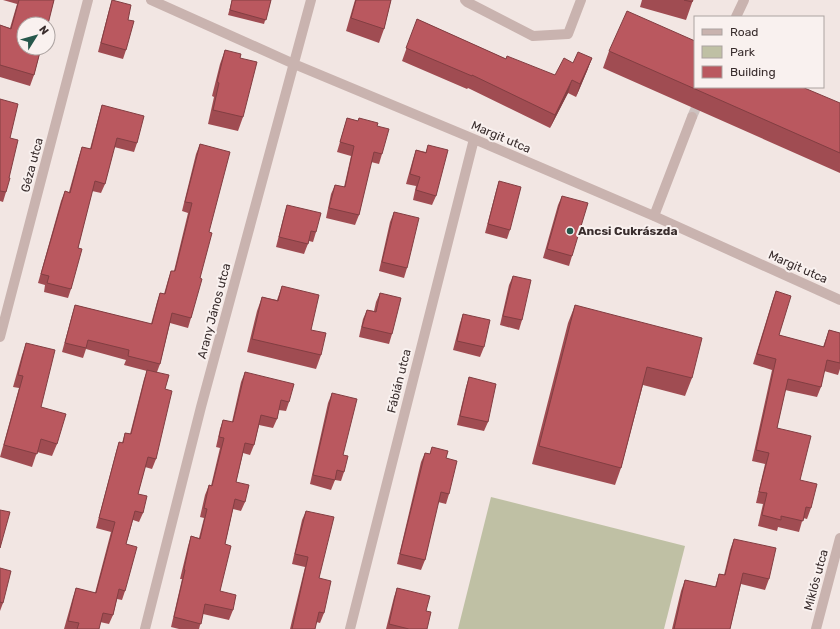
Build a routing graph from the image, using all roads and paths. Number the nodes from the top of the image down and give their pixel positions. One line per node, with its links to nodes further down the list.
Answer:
1 (88, 0): 13 (street, Géza utca)
2 (151, 0): 8 (street, Margit utca)
3 (311, 0): 8 (street, Arany János utca)
4 (465, 0): 5 (street)
5 (581, 0)
6 (744, 0): 7 (street)
7 (736, 16)
8 (294, 64): 10 (street, Margit utca); 15 (street, Arany János utca)
9 (692, 117): 11 (street)
10 (474, 139): 11 (street, Margit utca); 16 (street, Fábián utca)
11 (654, 216): 12 (street, Margit utca)
12 (840, 300)
13 (0, 337)
14 (840, 538): 17 (street, Miklós utca)
15 (145, 629)
16 (350, 629)
17 (816, 629)

